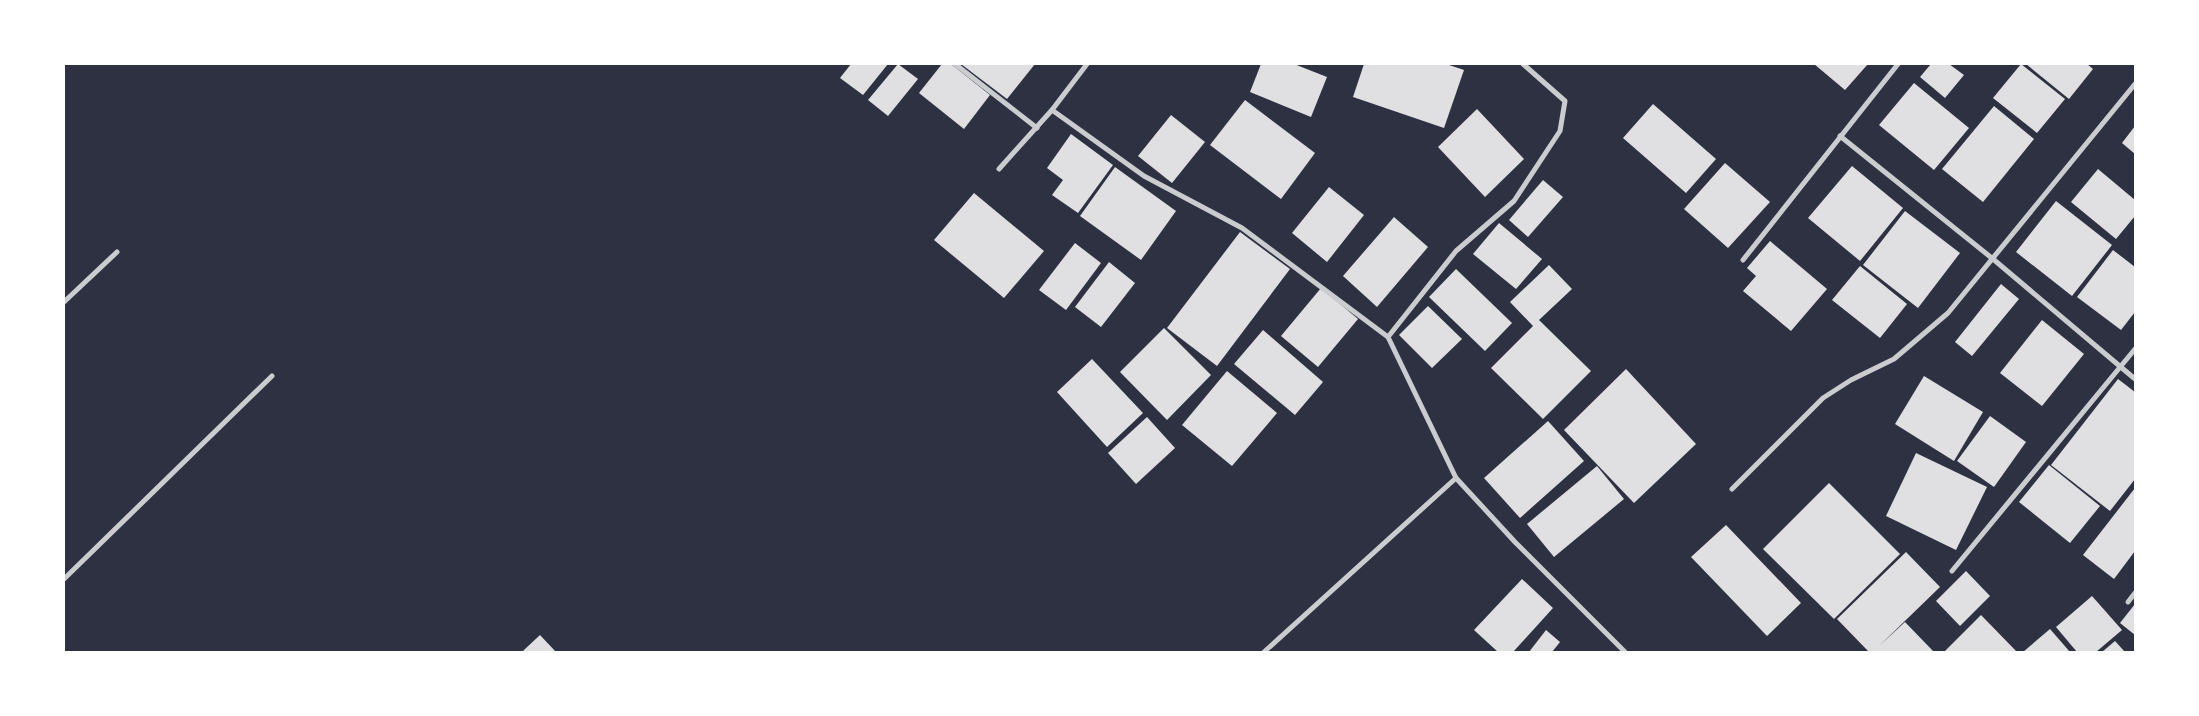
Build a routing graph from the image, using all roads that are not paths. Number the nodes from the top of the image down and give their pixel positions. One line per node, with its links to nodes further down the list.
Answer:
1 (955, 64): 7 (street)
2 (1087, 64): 6 (street)
3 (1523, 64): 14 (street)
4 (1898, 64): 8 (street)
5 (2135, 84): 11 (street)
6 (1052, 110): 7 (street); 14 (street)
7 (1037, 128): 9 (street)
8 (1840, 136): 11 (street); 12 (street)
9 (999, 169)
10 (117, 252): 13 (street)
11 (1993, 259): 16 (street); 20 (street)
12 (1743, 260)
13 (64, 302)
14 (1388, 337): 19 (street)
15 (2135, 349): 16 (street)
16 (2120, 368): 18 (street); 21 (street)
17 (272, 376): 22 (street)
18 (2135, 379)
19 (1456, 478): 25 (street); 26 (street)
20 (1732, 490)
21 (1952, 571)
22 (64, 579)
23 (2135, 593): 24 (street)
24 (2128, 602)
25 (1264, 652)
26 (1625, 652)

